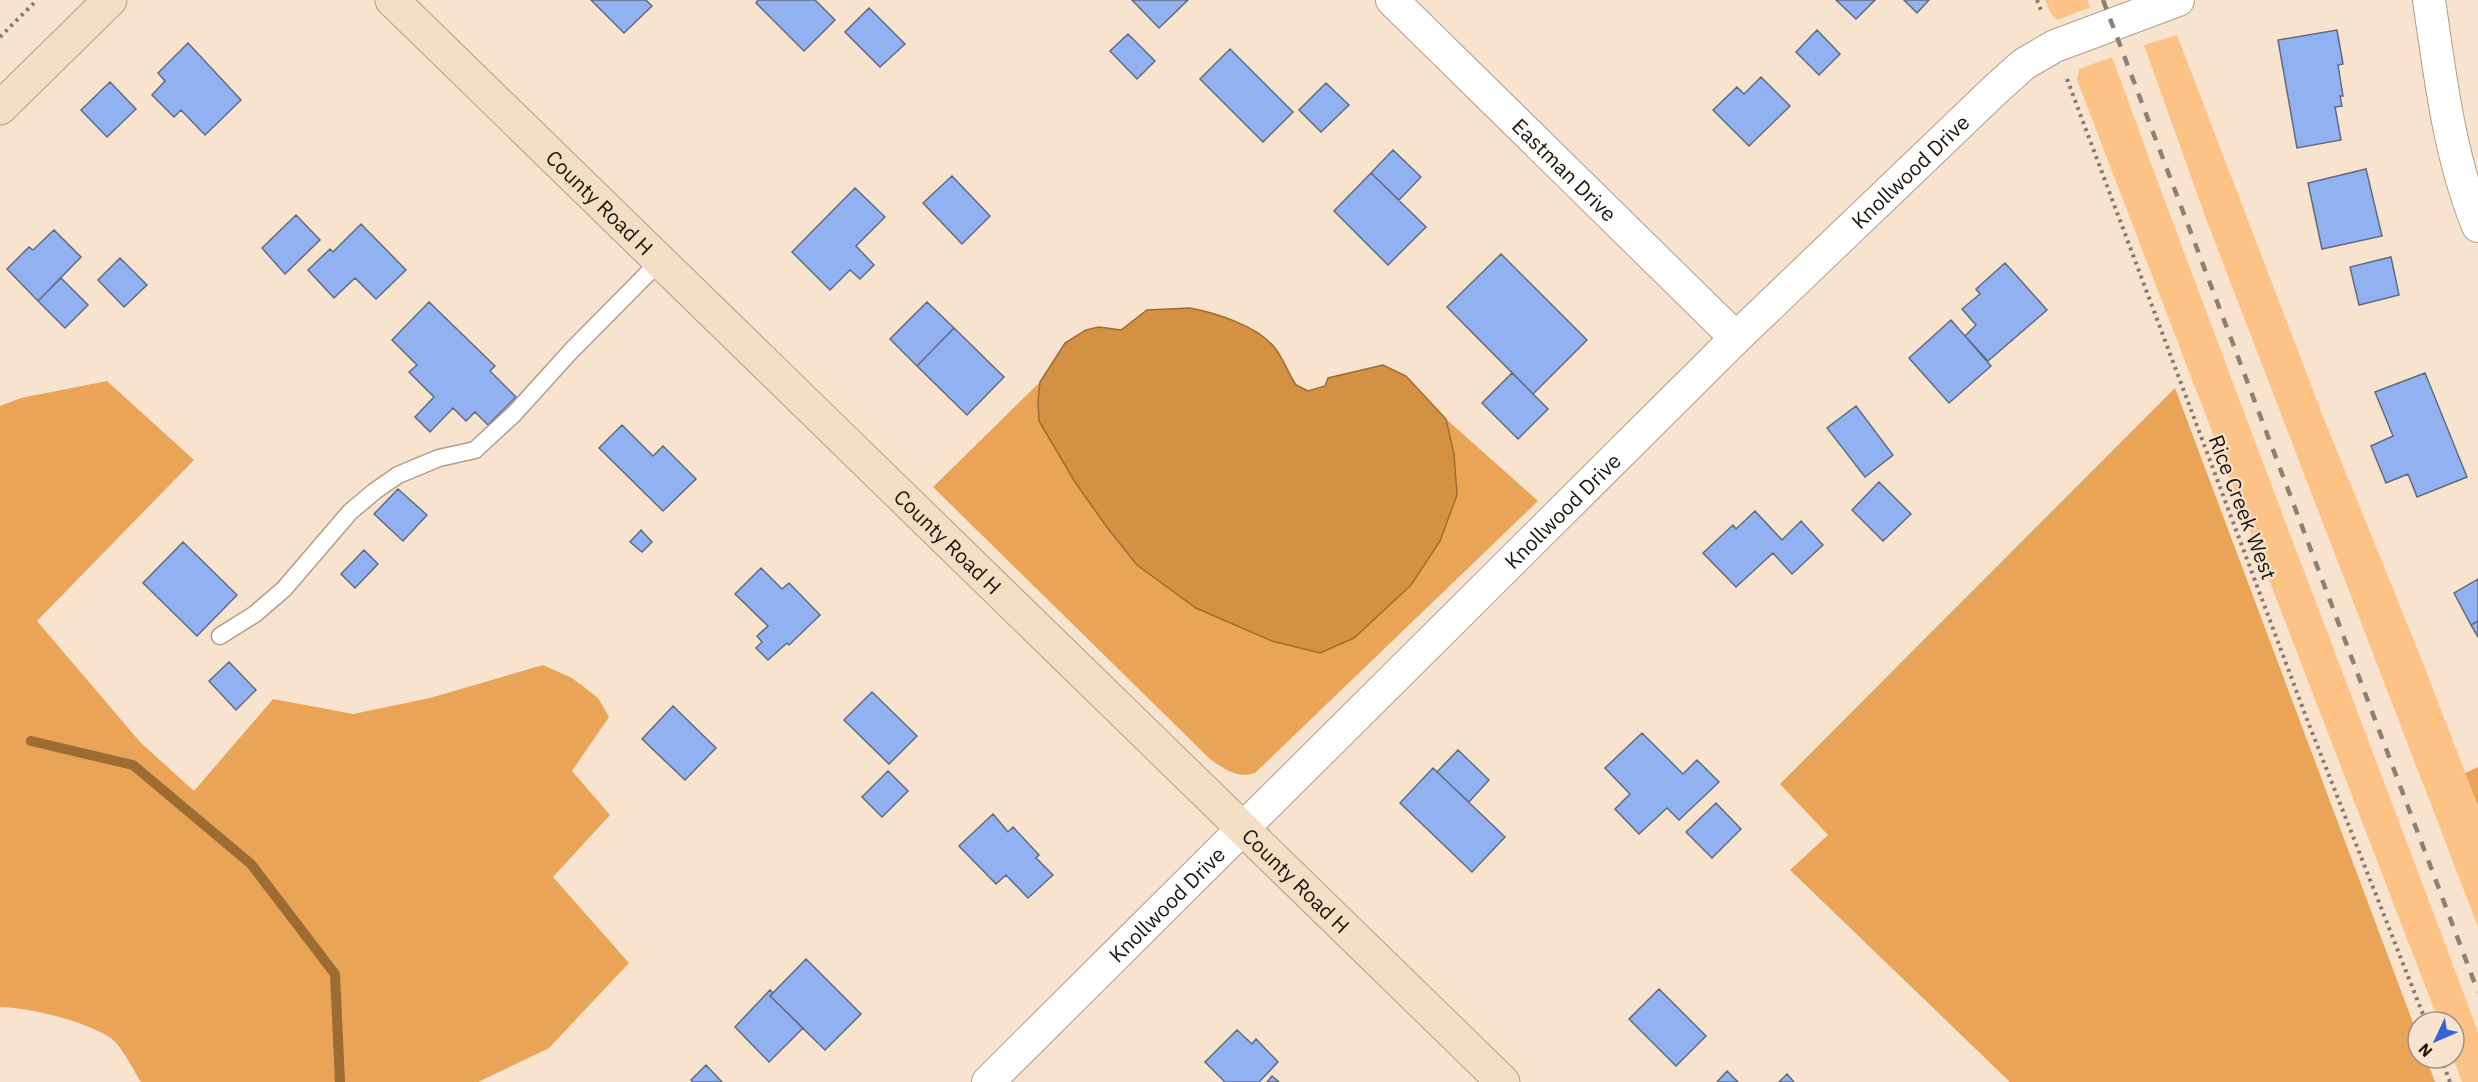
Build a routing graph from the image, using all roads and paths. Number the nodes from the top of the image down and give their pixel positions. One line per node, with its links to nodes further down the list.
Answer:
1 (37, 0): 8 (path)
2 (110, 0): 10 (street)
3 (392, 0): 12 (street, County Road H)
4 (1392, 0): 13 (street, Eastman Drive)
5 (2037, 0): 9 (path, Rice Creek West)
6 (2178, 0): 9 (street, Knollwood Drive)
7 (2429, 0): 11 (street)
8 (0, 37)
9 (2055, 46): 13 (street, Knollwood Drive); 16 (path, Rice Creek West)
10 (0, 108)
11 (2478, 226)
12 (660, 261): 14 (lane); 15 (street, County Road H)
13 (1736, 338): 15 (street, Knollwood Drive)
14 (220, 636)
15 (1243, 831): 17 (street, Knollwood Drive); 18 (street, County Road H)
16 (2421, 1010)
17 (987, 1082)
18 (1503, 1082)

